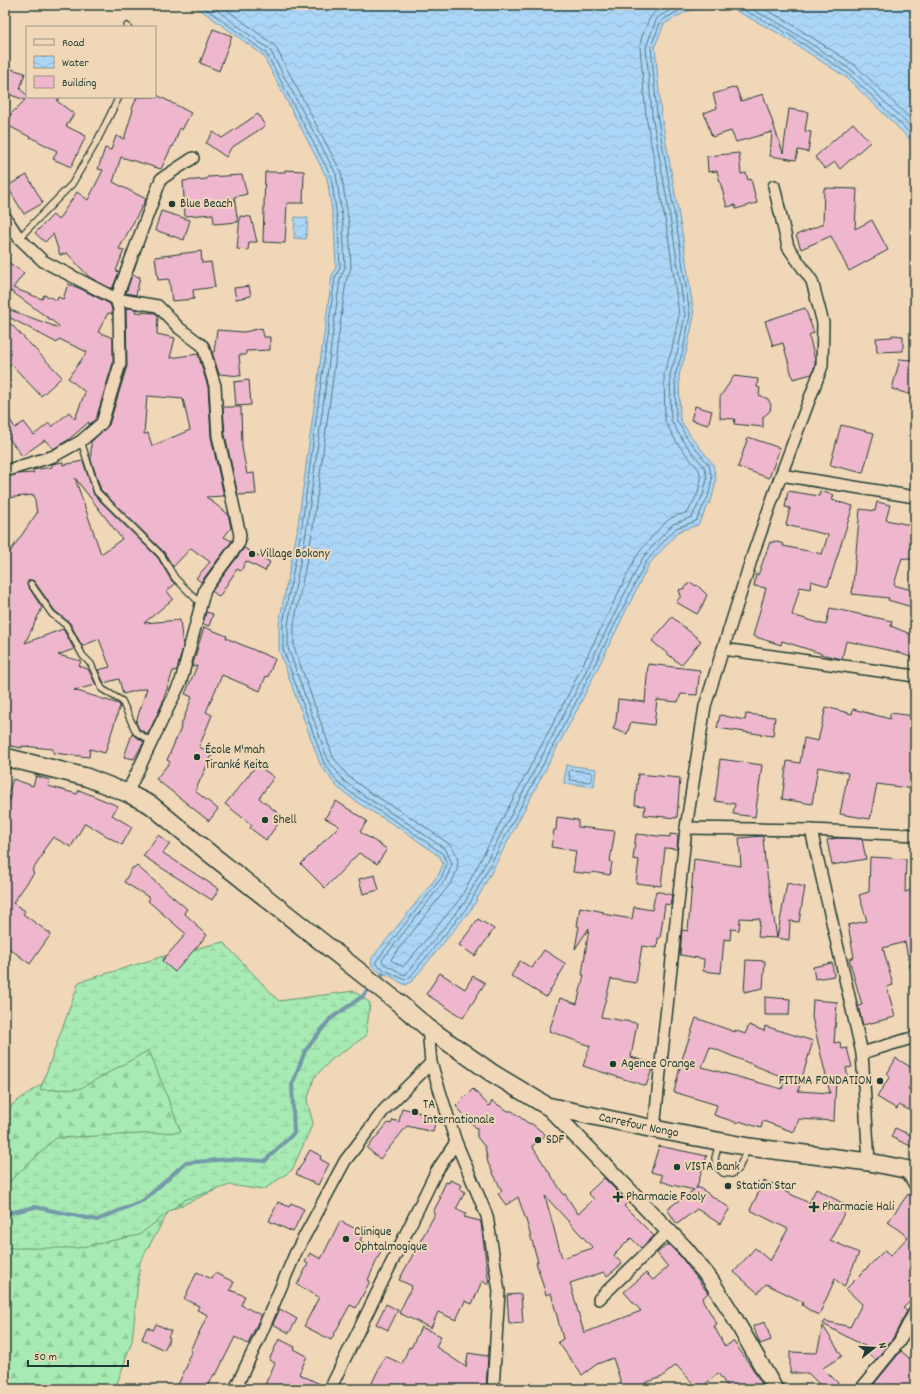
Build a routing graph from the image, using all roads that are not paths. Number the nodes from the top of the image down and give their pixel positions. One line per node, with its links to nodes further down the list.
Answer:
1 (118, 98): 5 (lane)
2 (193, 158): 6 (street)
3 (774, 186): 9 (street)
4 (5, 217): 5 (street)
5 (19, 238): 6 (street)
6 (116, 299): 7 (street); 12 (street)
7 (81, 441): 8 (street); 12 (lane)
8 (5, 471)
9 (781, 475): 10 (street); 13 (street)
10 (915, 497)
11 (30, 584): 15 (lane)
12 (201, 604): 15 (street)
13 (722, 649): 14 (street); 18 (street)
14 (915, 676)
15 (152, 742): 17 (street)
16 (5, 757): 17 (main road, Carrefour Nongo)
17 (127, 793): 21 (main road, Carrefour Nongo)
18 (686, 828): 19 (street); 26 (street)
19 (811, 830): 20 (street); 23 (street)
20 (915, 835)
21 (428, 1028): 24 (street); 25 (main road, Carrefour Nongo)
22 (915, 1037): 23 (street)
23 (862, 1054): 30 (street)
24 (431, 1063): 28 (street); 36 (street)
25 (547, 1106): 26 (main road, Carrefour Nongo); 33 (street)
26 (654, 1129): 27 (main road, Carrefour Nongo)
27 (720, 1141): 29 (main road, Carrefour Nongo); 29 (lane)
28 (456, 1142): 37 (street); 38 (street)
29 (749, 1147): 30 (main road, Carrefour Nongo)
30 (869, 1162): 31 (main road, Carrefour Nongo)
31 (910, 1170): 32 (street)
32 (915, 1185)
33 (669, 1231): 34 (street); 39 (street)
34 (599, 1299)
35 (915, 1311): 40 (street)
36 (235, 1389)
37 (330, 1389)
38 (493, 1389)
39 (775, 1389)
40 (861, 1389)

